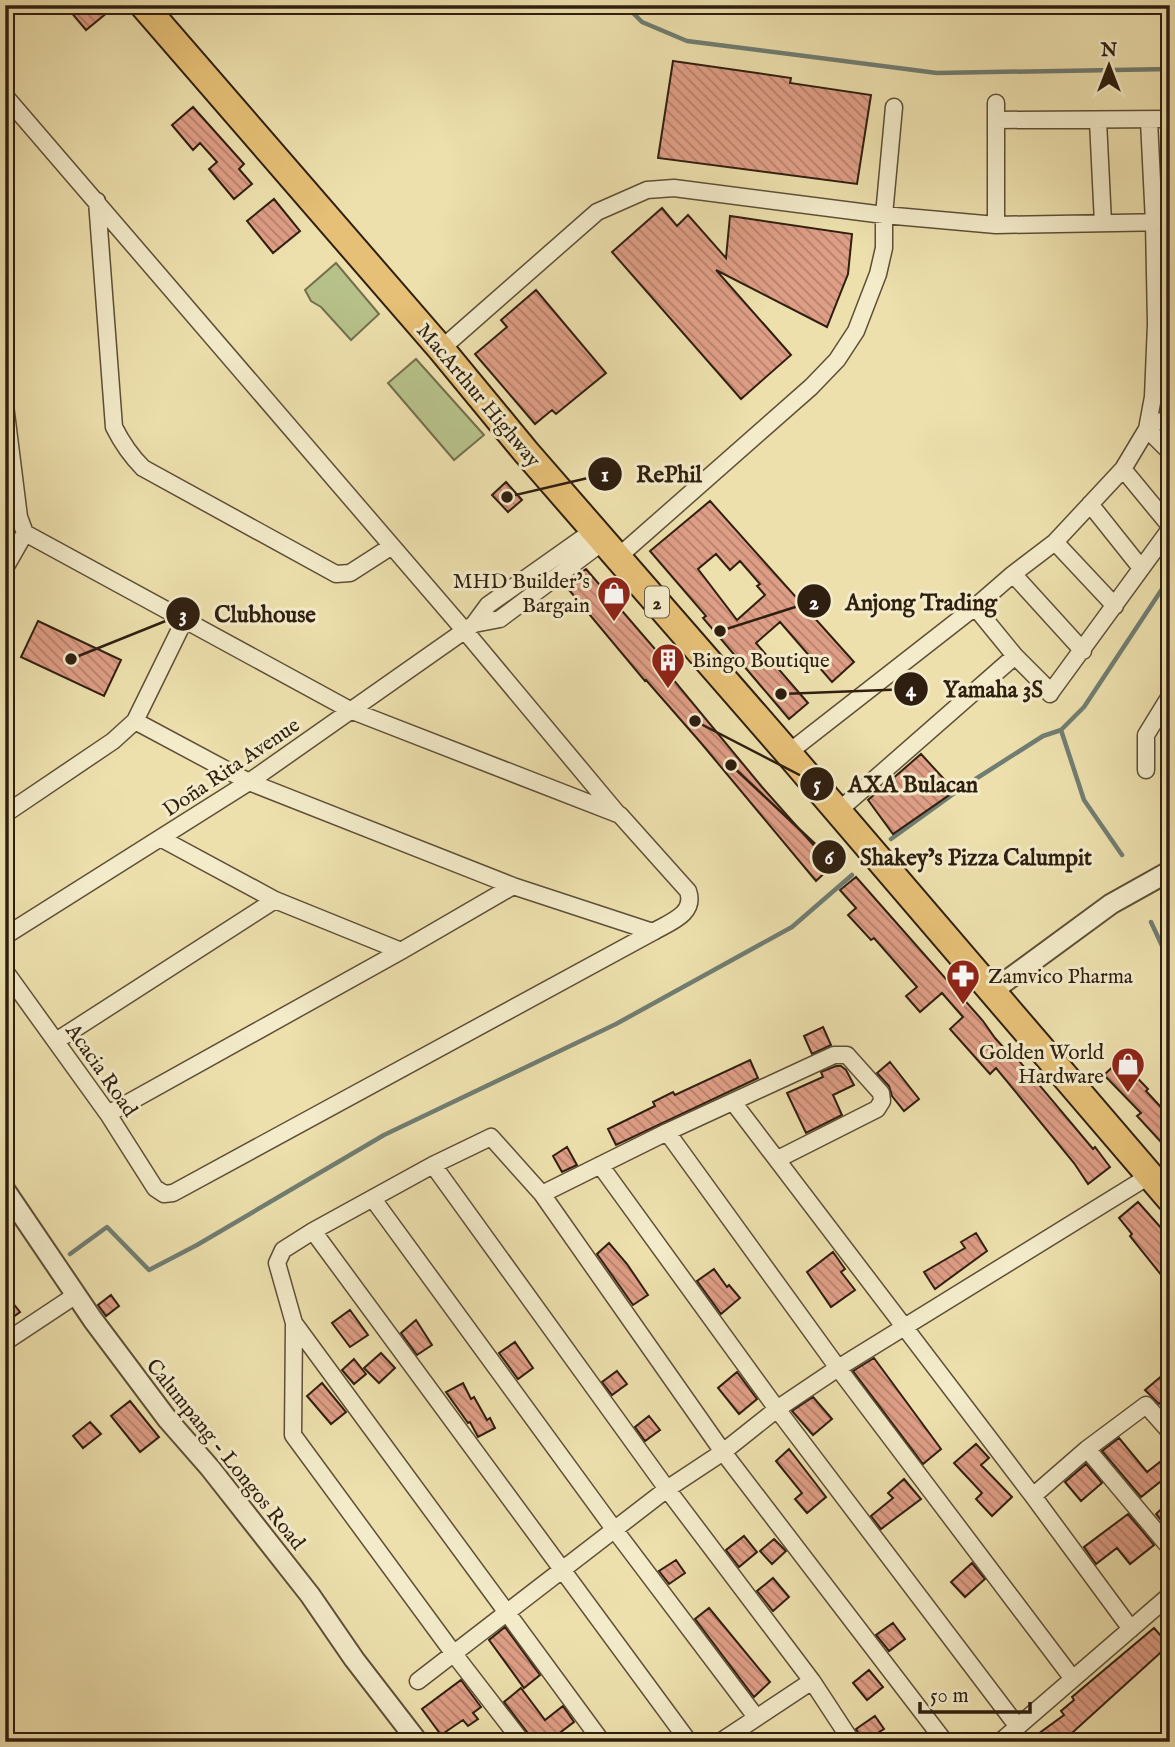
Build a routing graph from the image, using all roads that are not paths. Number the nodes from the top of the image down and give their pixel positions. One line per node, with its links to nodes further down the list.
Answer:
1 (143, 5): 16 (highway, MacArthur Highway / 2)
2 (5, 96): 9 (street)
3 (996, 103): 6 (street)
4 (894, 107): 10 (street, Doña Rita Avenue)
5 (1170, 119): 8 (street)
6 (996, 120): 7 (street); 13 (street)
7 (1098, 121): 8 (street); 12 (street)
8 (1149, 121): 11 (street)
9 (97, 201): 28 (street); 28 (street)
10 (884, 215): 13 (street); 16 (street); 27 (street, Doña Rita Avenue)
11 (1162, 222): 12 (street); 14 (street)
12 (1103, 223): 13 (street)
13 (996, 225)
14 (1163, 277): 15 (street)
15 (1163, 324): 17 (street)
16 (441, 348): 27 (highway, MacArthur Highway / 2)
17 (1162, 376): 20 (street)
18 (5, 405): 25 (street)
19 (1170, 422): 20 (street)
20 (1148, 425): 21 (street); 22 (street)
21 (1170, 452)
22 (1123, 468): 23 (street); 24 (street)
23 (1090, 504): 26 (street); 30 (street)
24 (1170, 528): 30 (street)
25 (25, 533): 29 (street); 34 (street)
26 (1055, 542): 31 (street); 32 (street)
27 (605, 543): 35 (street, Doña Rita Avenue); 43 (highway, MacArthur Highway / 2)
28 (392, 546): 35 (street)
29 (5, 568)
30 (1141, 568): 32 (street)
31 (1013, 574): 33 (street); 36 (street)
32 (1115, 606): 36 (street)
33 (975, 607): 37 (street); 43 (street)
34 (184, 621): 39 (street); 41 (street)
35 (470, 628): 39 (street, Doña Rita Avenue); 48 (street)
36 (1083, 651): 37 (street)
37 (1015, 656): 46 (street)
38 (1170, 696): 42 (street)
39 (350, 710): 45 (street, Doña Rita Avenue); 48 (street)
40 (1170, 710): 42 (street)
41 (135, 721): 45 (street); 47 (street)
42 (1154, 721): 44 (street)
43 (788, 753): 46 (highway, MacArthur Highway / 2)
44 (1146, 771)
45 (249, 782): 49 (street, Doña Rita Avenue); 51 (street)
46 (837, 812): 57 (highway, MacArthur Highway / 2)
47 (5, 814)
48 (620, 815): 53 (street)
49 (162, 839): 52 (street); 54 (street, Doña Rita Avenue)
50 (1170, 870): 57 (street)
51 (513, 886): 53 (street); 55 (street)
52 (275, 900): 55 (street); 58 (street)
53 (653, 932): 60 (street, Acacia Road)
54 (5, 936)
55 (401, 951): 60 (street)
56 (5, 971): 58 (street, Acacia Road)
57 (991, 992): 65 (highway, MacArthur Highway / 2)
58 (56, 1041): 60 (street, Acacia Road)
59 (733, 1102): 61 (street); 62 (street); 62 (street)
60 (108, 1114)
61 (667, 1132): 64 (street); 75 (street)
62 (778, 1159): 73 (street)
63 (433, 1165): 67 (street); 68 (street); 80 (street)
64 (600, 1166): 67 (street); 76 (street)
65 (1149, 1176): 69 (highway, MacArthur Highway / 2); 73 (street)
66 (5, 1191): 71 (street, Calumpang - Longos Road)
67 (542, 1194): 79 (street)
68 (373, 1199): 70 (street); 82 (street)
69 (1170, 1199)
70 (313, 1231): 72 (street); 84 (street)
71 (76, 1295): 74 (street); 94 (street, Calumpang - Longos Road)
72 (294, 1323): 86 (street); 88 (street)
73 (904, 1328): 75 (street); 81 (street)
74 (5, 1342)
75 (838, 1368): 76 (street); 89 (street)
76 (777, 1409): 79 (street); 93 (street)
77 (1170, 1432): 78 (street)
78 (1087, 1449): 81 (street); 83 (street)
79 (723, 1452): 80 (street); 100 (street)
80 (667, 1489): 82 (street); 91 (street)
81 (1033, 1496): 87 (street)
82 (614, 1529): 84 (street); 92 (street)
83 (1170, 1548)
84 (561, 1569): 86 (street); 97 (street)
85 (1170, 1595): 87 (street)
86 (506, 1614): 88 (street); 96 (street)
87 (1131, 1629): 89 (street)
88 (454, 1654): 90 (street); 95 (street)
89 (1073, 1679): 93 (street)
90 (418, 1681)
91 (812, 1681): 92 (street); 99 (street)
92 (755, 1717): 98 (street)
93 (1018, 1727): 101 (street)
94 (418, 1742)
95 (522, 1742)
96 (602, 1742)
97 (689, 1742)
98 (720, 1742)
99 (852, 1742)
100 (945, 1742)
101 (1000, 1742)

